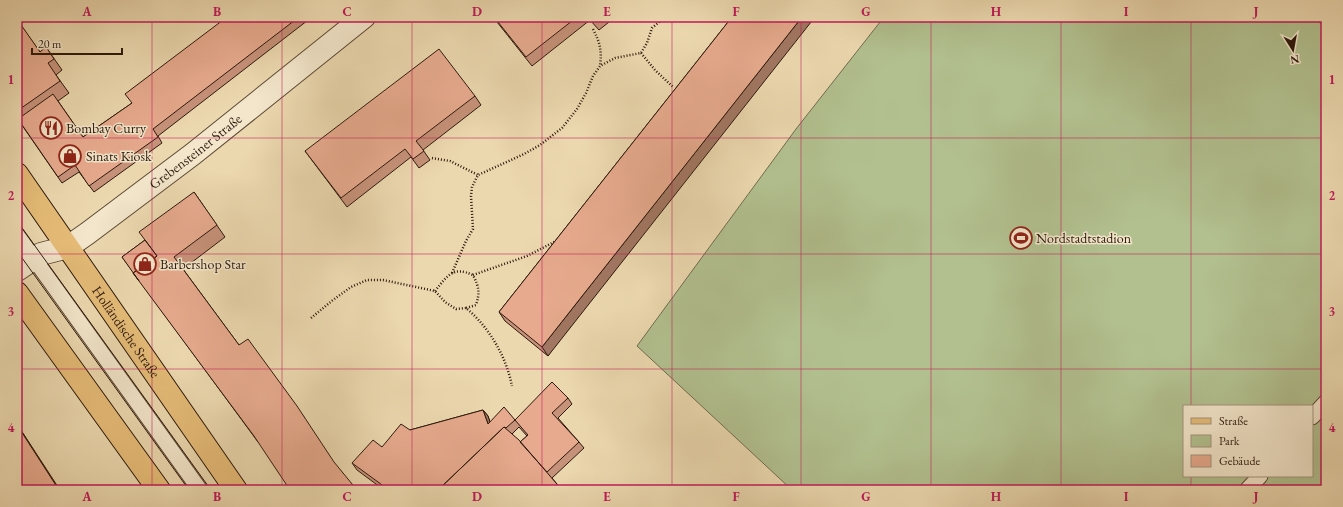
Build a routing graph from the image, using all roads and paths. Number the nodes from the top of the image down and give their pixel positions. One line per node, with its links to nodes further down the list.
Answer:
1 (364, 17): 12 (street, Grebensteiner Straße)
2 (665, 17): 4 (path)
3 (592, 29): 5 (path)
4 (641, 53): 5 (path); 6 (path)
5 (600, 66): 9 (path)
6 (673, 87)
7 (432, 158): 9 (path)
8 (17, 174): 12 (main road, Holländische Straße)
9 (478, 175): 14 (path)
10 (17, 235): 13 (lane)
11 (556, 241): 15 (path)
12 (68, 247): 13 (street, Grebensteiner Straße); 26 (main road, Holländische Straße)
13 (25, 264): 25 (lane)
14 (452, 273): 15 (path); 16 (path)
15 (473, 275): 18 (path)
16 (435, 291): 18 (path); 19 (path)
17 (17, 293): 24 (main road)
18 (466, 308): 20 (path)
19 (311, 318)
20 (512, 386)
21 (1326, 402): 22 (lane)
22 (1313, 416)
23 (1259, 477): 27 (lane)
24 (159, 490)
25 (200, 490)
26 (236, 490)
27 (1247, 490)

